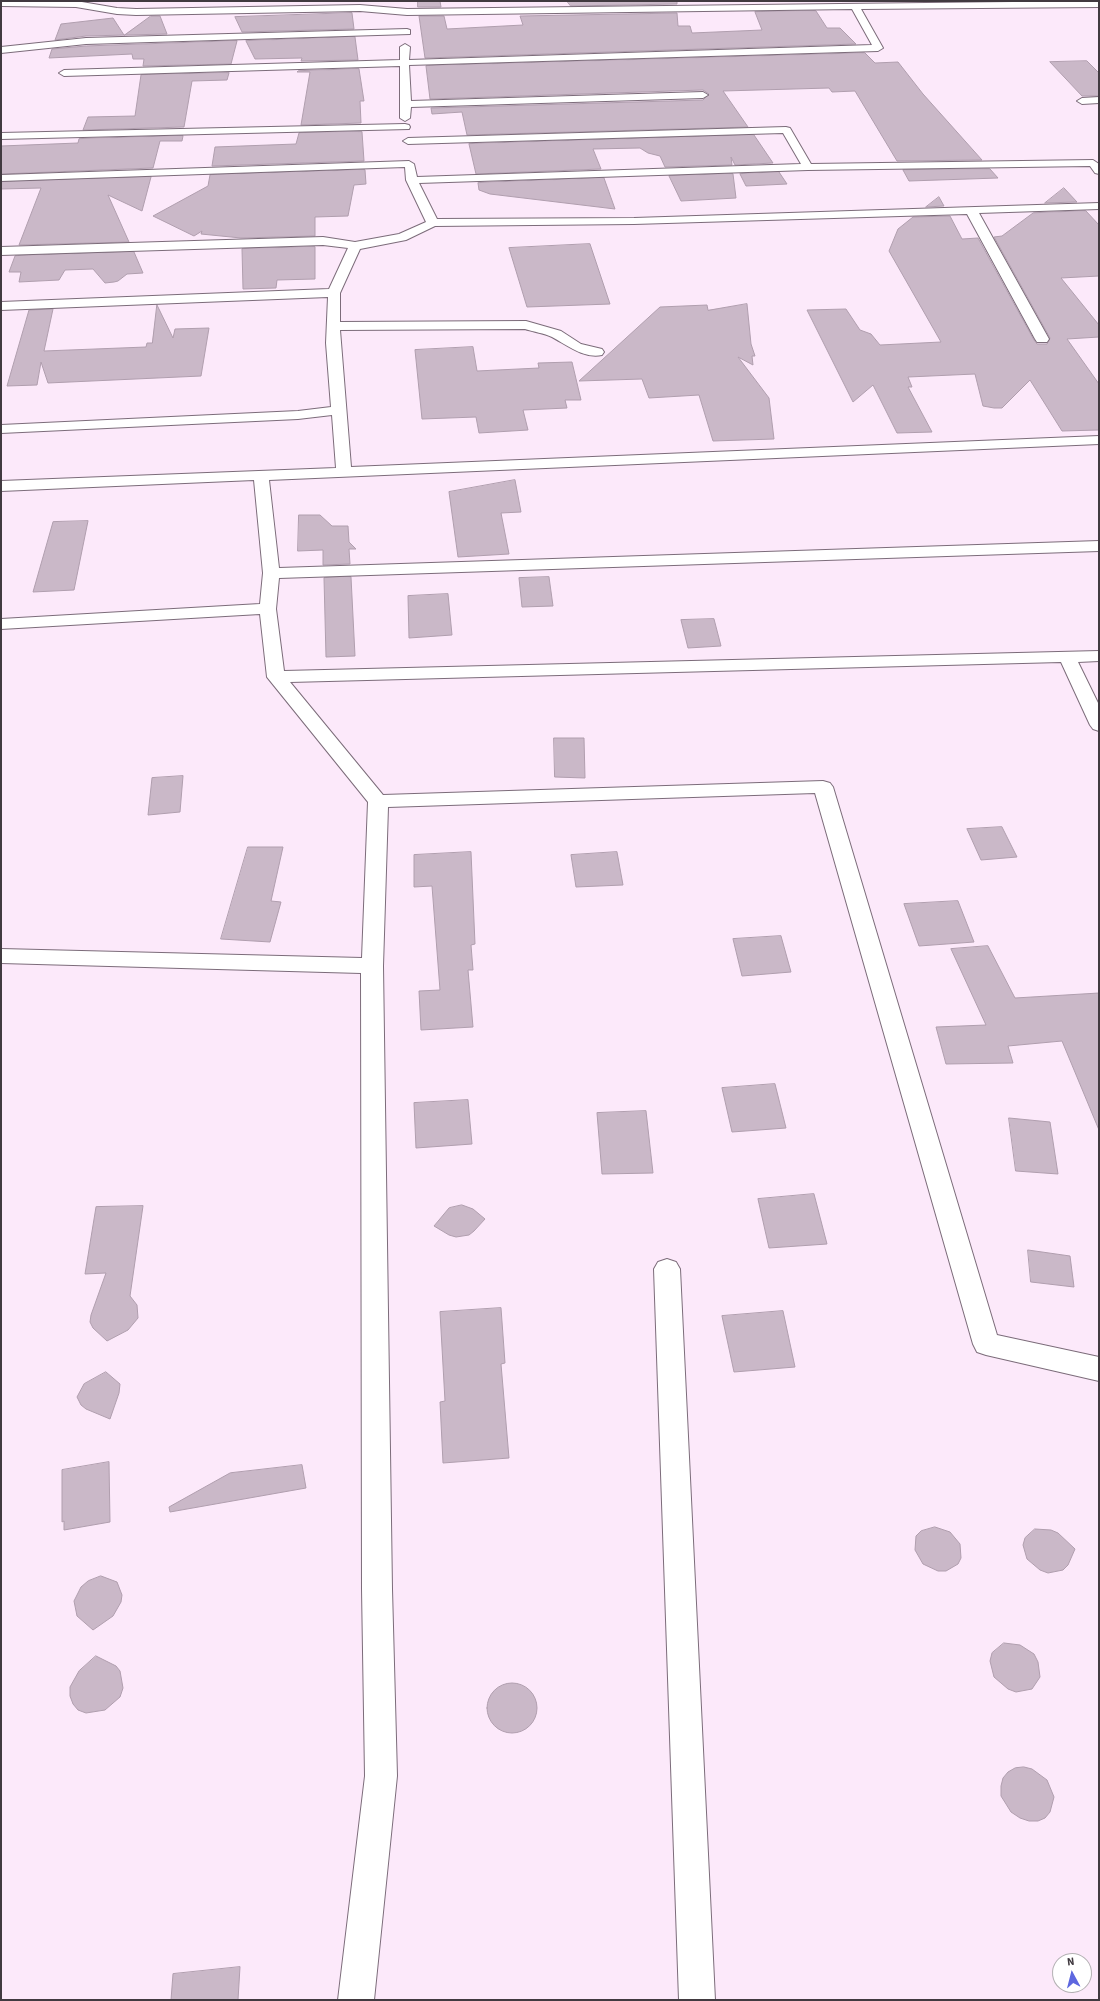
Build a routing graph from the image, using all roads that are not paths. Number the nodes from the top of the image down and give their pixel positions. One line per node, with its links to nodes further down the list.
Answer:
1 (760, 1): 7 (street)
2 (51, 2): 3 (street); 8 (street)
3 (1, 3)
4 (932, 4): 5 (street); 6 (street)
5 (1099, 4)
6 (856, 8): 7 (street); 11 (street)
7 (765, 9): 8 (street)
8 (407, 12): 9 (street)
9 (407, 32): 10 (street); 11 (street)
10 (1, 50)
11 (404, 61): 12 (street); 16 (street)
12 (64, 73)
13 (703, 95): 16 (street)
14 (1099, 100): 15 (street)
15 (1082, 101)
16 (406, 104): 17 (street)
17 (405, 127): 18 (street); 19 (street)
18 (1, 136)
19 (408, 153): 20 (street); 22 (street); 23 (street)
20 (808, 167): 21 (street); 23 (street)
21 (1099, 171)
22 (1, 178)
23 (412, 180): 26 (street)
24 (1099, 206): 25 (street)
25 (971, 210): 26 (street); 32 (street)
26 (433, 223): 27 (street)
27 (354, 246): 28 (street); 29 (street)
28 (1, 251)
29 (334, 293): 30 (street); 31 (street)
30 (1, 306)
31 (333, 326): 33 (street); 34 (street)
32 (1042, 339)
33 (597, 352)
34 (339, 410): 35 (street); 37 (street)
35 (1, 429)
36 (1099, 440): 37 (street)
37 (344, 472): 38 (street)
38 (261, 475): 39 (street); 41 (street)
39 (1, 486)
40 (1099, 546): 41 (street)
41 (271, 573): 42 (street)
42 (268, 609): 43 (street); 46 (street)
43 (1, 624)
44 (1099, 656): 45 (street)
45 (1068, 658): 46 (street); 47 (street)
46 (276, 677): 48 (street)
47 (1099, 725)
48 (378, 800): 50 (street); 52 (street)
49 (1, 956): 50 (street)
50 (372, 966): 53 (street)
51 (667, 1269): 54 (street)
52 (1099, 1369)
53 (356, 2000)
54 (697, 2000)

